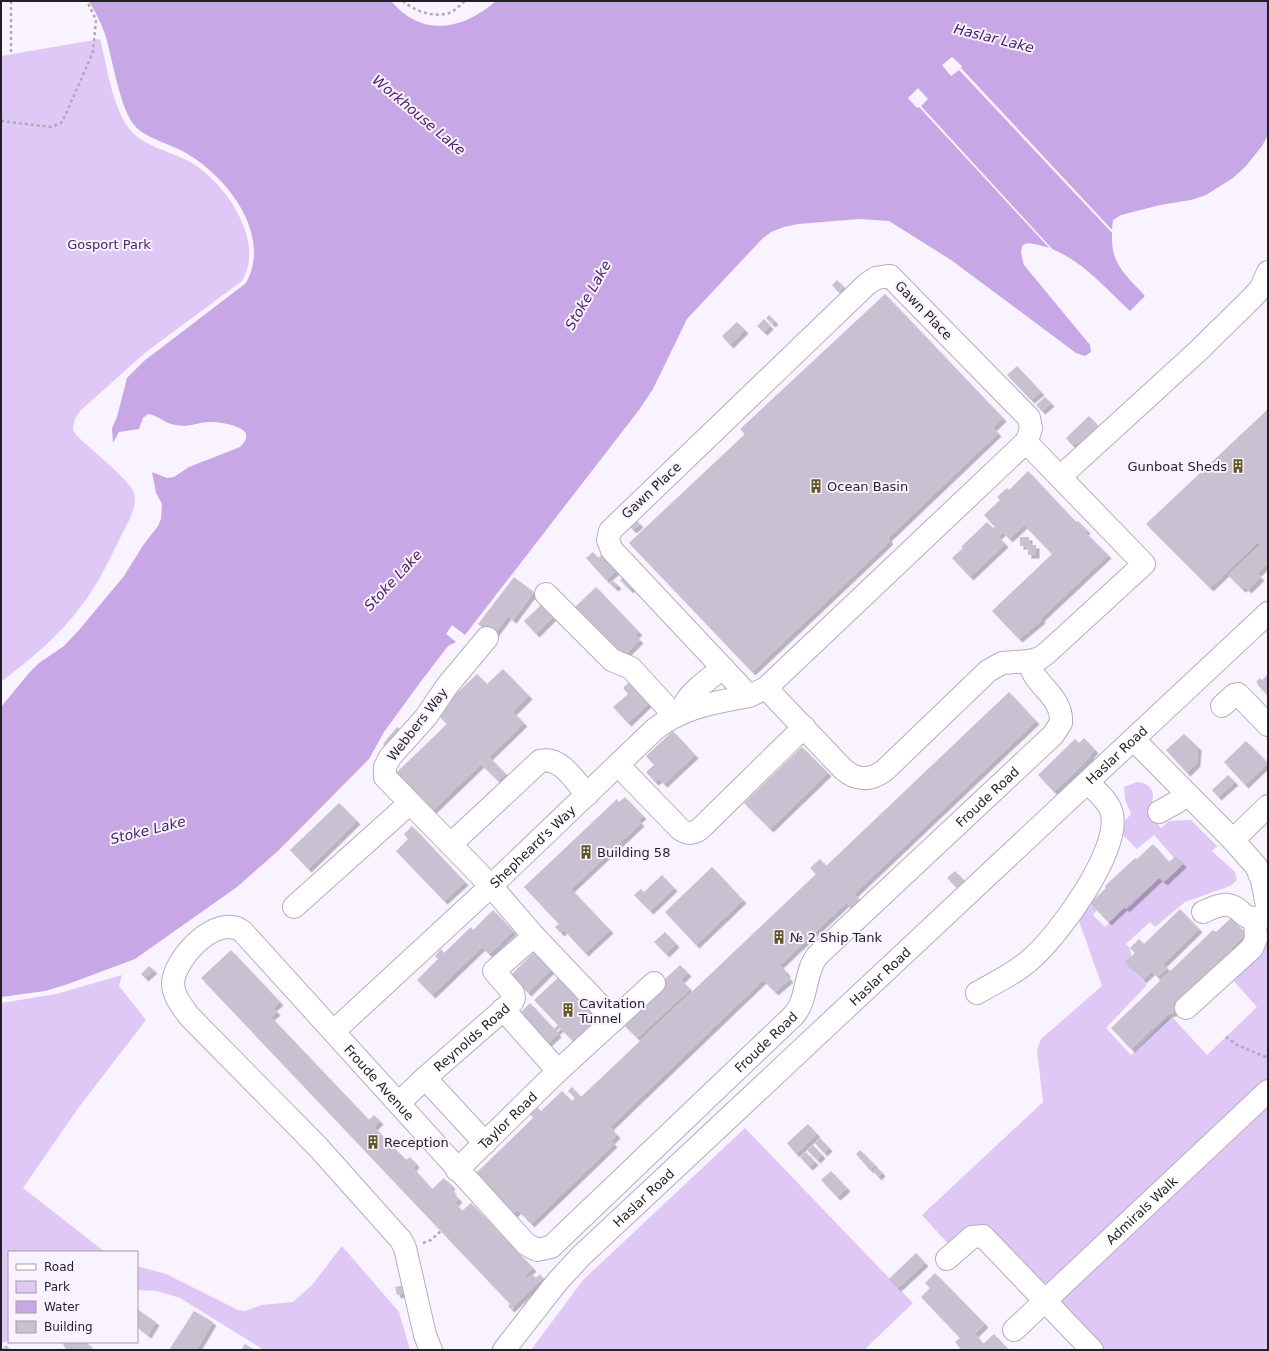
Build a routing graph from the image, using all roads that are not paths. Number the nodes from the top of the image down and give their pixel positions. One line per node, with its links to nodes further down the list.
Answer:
1 (1268, 272): 3 (street)
2 (1026, 442): 3 (street); 8 (street, Gawn Place); 9 (street, Gawn Place)
3 (1060, 477): 7 (street)
4 (546, 594): 11 (street)
5 (1268, 613): 14 (street, Haslar Road)
6 (487, 638): 19 (street, Webbers Way)
7 (1029, 661): 13 (street); 41 (street, Froude Road)
8 (723, 668): 9 (street, Gawn Place); 11 (street)
9 (758, 692): 11 (street, Shepheard's Way); 13 (street)
10 (1222, 706): 12 (street)
11 (678, 713): 15 (street, Shepheard's Way)
12 (1268, 723)
13 (804, 727): 15 (street)
14 (1134, 740): 16 (street, Haslar Road); 17 (street)
15 (618, 765): 18 (street, Shepheard's Way)
16 (1088, 783): 31 (street); 46 (street, Haslar Road)
17 (1187, 794): 21 (street); 22 (street)
18 (587, 795): 23 (street); 25 (street, Shepheard's Way)
19 (410, 803): 23 (street, Webbers Way); 26 (street)
20 (1268, 806): 22 (street)
21 (1159, 812)
22 (1233, 840): 24 (street)
23 (451, 844): 25 (street, Webbers Way)
24 (1265, 880): 28 (street)
25 (491, 886): 29 (street, Webbers Way); 35 (street, Shepheard's Way)
26 (294, 907)
27 (1203, 912): 28 (street)
28 (1264, 915): 32 (street)
29 (534, 936): 33 (street, Reynolds Road); 34 (street, Webbers Way)
30 (654, 983): 34 (street, Taylor Road)
31 (977, 993)
32 (1186, 1008)
33 (503, 1009): 36 (street); 37 (street, Reynolds Road)
34 (614, 1020): 36 (street, Taylor Road)
35 (334, 1031): 39 (street, Froude Avenue); 45 (street, Froude Avenue)
36 (558, 1071): 40 (street, Taylor Road)
37 (425, 1078): 39 (street, Reynolds Road); 40 (street)
38 (1268, 1091): 43 (street, Admirals Walk)
39 (399, 1103): 41 (street, Froude Avenue)
40 (485, 1143): 41 (street, Taylor Road)
41 (457, 1170)
42 (948, 1260): 43 (street)
43 (1045, 1301): 44 (street, Admirals Walk); 47 (street)
44 (1014, 1330)
45 (431, 1350)
46 (504, 1350)
47 (1092, 1350)

